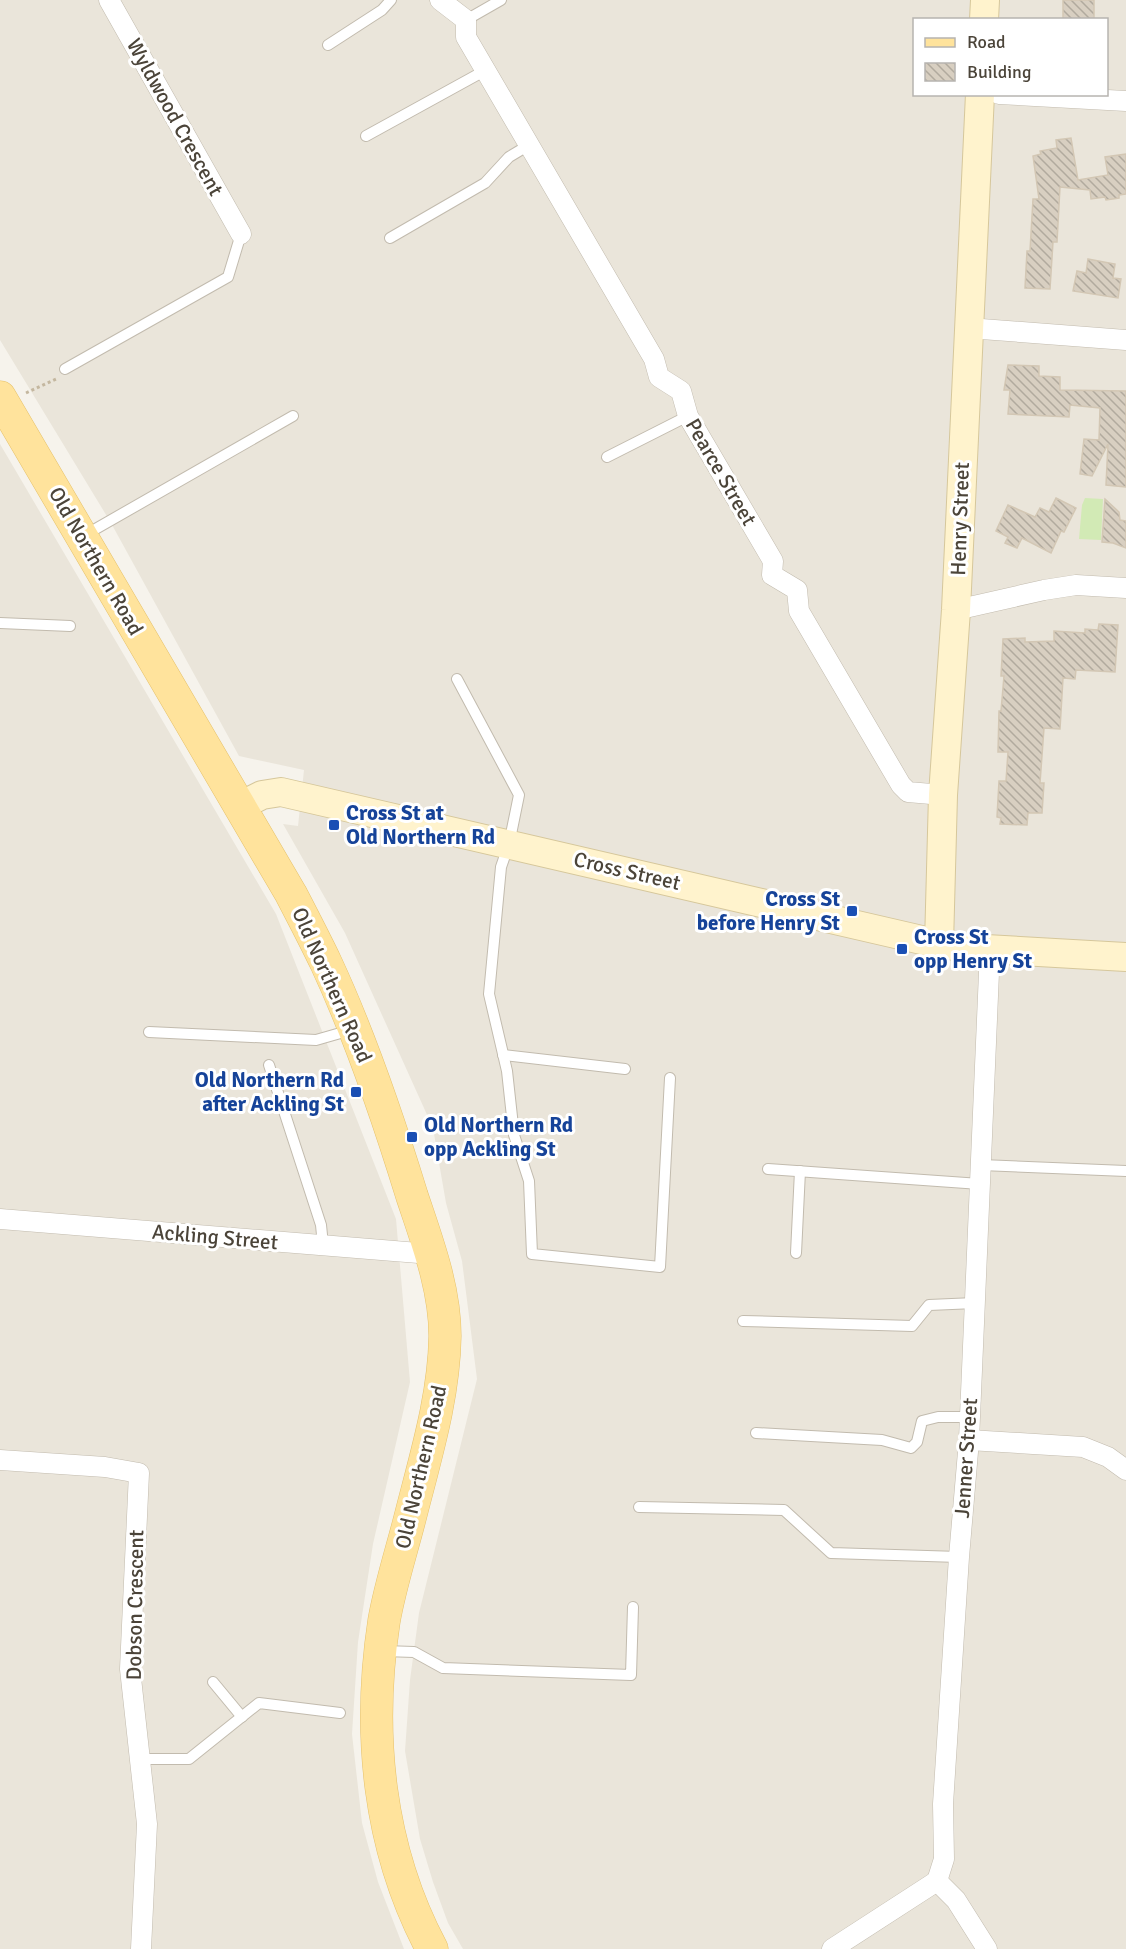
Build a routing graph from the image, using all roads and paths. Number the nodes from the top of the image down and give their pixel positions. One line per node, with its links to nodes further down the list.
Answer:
1 (109, 0): 15 (street, Wyldwood Crescent)
2 (392, 0): 8 (lane)
3 (440, 0): 7 (street)
4 (501, 0): 7 (lane)
5 (985, 0): 6 (street)
6 (984, 18)
7 (465, 20): 9 (street, Pearce Street)
8 (328, 45)
9 (486, 70): 13 (lane); 14 (street, Pearce Street)
10 (980, 96): 17 (street, Henry Street)
11 (1035, 96): 12 (street)
12 (1126, 101)
13 (366, 136)
14 (530, 145): 16 (lane); 22 (street, Pearce Street)
15 (241, 234): 19 (lane)
16 (390, 238)
17 (968, 328): 18 (street); 26 (street, Henry Street)
18 (1126, 340)
19 (65, 369): 20 (path)
20 (12, 396): 24 (main road, Old Northern Road)
21 (292, 416): 24 (lane)
22 (688, 416): 23 (lane); 30 (street, Pearce Street)
23 (606, 457)
24 (82, 537): 31 (main road, Old Northern Road)
25 (1126, 588): 26 (street)
26 (956, 610): 30 (street, Henry Street)
27 (0, 623): 28 (lane)
28 (70, 626)
29 (457, 679): 32 (lane)
30 (943, 795): 33 (street, Henry Street)
31 (240, 806): 32 (street, Cross Street); 36 (main road, Old Northern Road)
32 (509, 844): 33 (street, Cross Street); 38 (lane)
33 (939, 944): 34 (street, Cross Street)
34 (990, 949): 35 (street, Cross Street); 45 (street, Jenner Street)
35 (1126, 957)
36 (354, 1029): 37 (lane); 49 (main road, Old Northern Road)
37 (149, 1032)
38 (503, 1055): 40 (lane); 41 (lane)
39 (269, 1065): 47 (lane)
40 (625, 1069)
41 (670, 1078)
42 (768, 1168): 43 (lane)
43 (800, 1171): 45 (lane); 48 (lane)
44 (1126, 1172): 45 (lane)
45 (981, 1174): 50 (street, Jenner Street)
46 (0, 1219): 47 (street, Ackling Street)
47 (323, 1245): 49 (street, Ackling Street)
48 (796, 1253)
49 (431, 1254): 60 (main road, Old Northern Road)
50 (975, 1303): 51 (lane); 52 (street, Jenner Street)
51 (743, 1321)
52 (970, 1417): 53 (lane); 54 (street, Jenner Street)
53 (756, 1433)
54 (969, 1440): 56 (street); 58 (street, Jenner Street)
55 (0, 1460): 64 (street, Dobson Crescent)
56 (1126, 1470)
57 (639, 1507): 58 (lane)
58 (959, 1557): 65 (street, Jenner Street)
59 (633, 1607): 60 (lane)
60 (381, 1651): 67 (main road, Old Northern Road)
61 (213, 1682): 63 (lane)
62 (340, 1713): 63 (lane)
63 (242, 1717): 64 (lane)
64 (140, 1759): 66 (street, Dobson Crescent)
65 (937, 1881): 68 (street); 69 (street)
66 (141, 1949)
67 (432, 1949)
68 (832, 1949)
69 (987, 1949)

